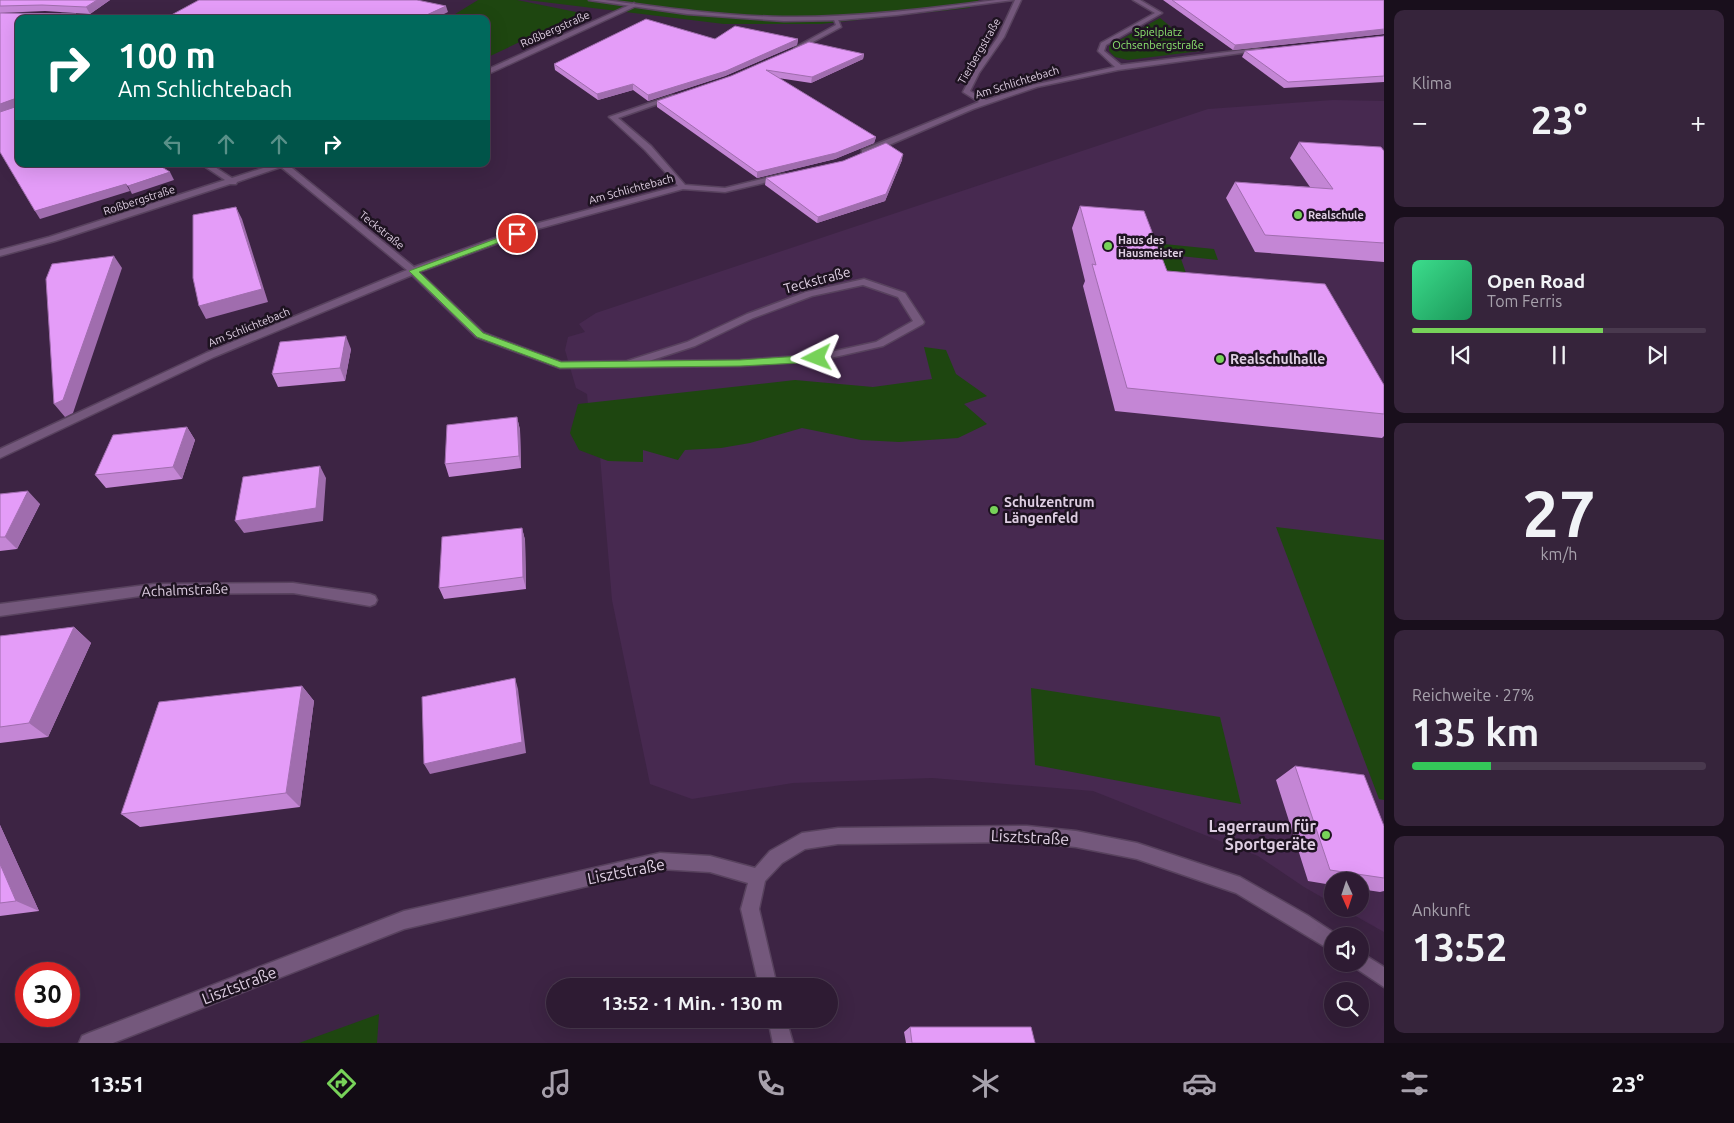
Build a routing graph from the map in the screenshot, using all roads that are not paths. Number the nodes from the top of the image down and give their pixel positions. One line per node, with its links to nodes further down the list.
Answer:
1 (592, 0): 5 (street)
2 (1010, 0): 6 (street)
3 (1018, 0): 12 (street, Tierbergstraße)
4 (1136, 0): 9 (street)
5 (634, 6): 6 (street); 10 (street, Roßbergstraße)
6 (835, 18): 8 (street)
7 (1269, 49): 9 (street, Am Schlichtebach)
8 (790, 53)
9 (1119, 67): 12 (street, Am Schlichtebach)
10 (490, 71)
11 (684, 94): 19 (street)
12 (985, 102): 13 (street, Am Schlichtebach)
13 (856, 156)
14 (210, 167): 18 (street)
15 (274, 167): 18 (street, Roßbergstraße)
16 (286, 167): 21 (street, Teckstraße)
17 (792, 174): 19 (street, Am Schlichtebach)
18 (233, 182): 20 (street, Roßbergstraße)
19 (683, 187): 21 (street, Am Schlichtebach)
20 (0, 253)
21 (413, 271): 22 (street, Teckstraße); 23 (street, Am Schlichtebach)
22 (631, 363): 22 (street, Teckstraße)
23 (0, 454)
24 (370, 600): 25 (street, Achalmstraße)
25 (0, 610)
26 (758, 877): 27 (street, Lisztstraße); 29 (street); 32 (street, Lisztstraße)
27 (1324, 936)
28 (1369, 967): 30 (street)
29 (766, 978)
30 (1384, 978)
31 (780, 1028): 33 (street)
32 (89, 1043)
33 (784, 1043)

